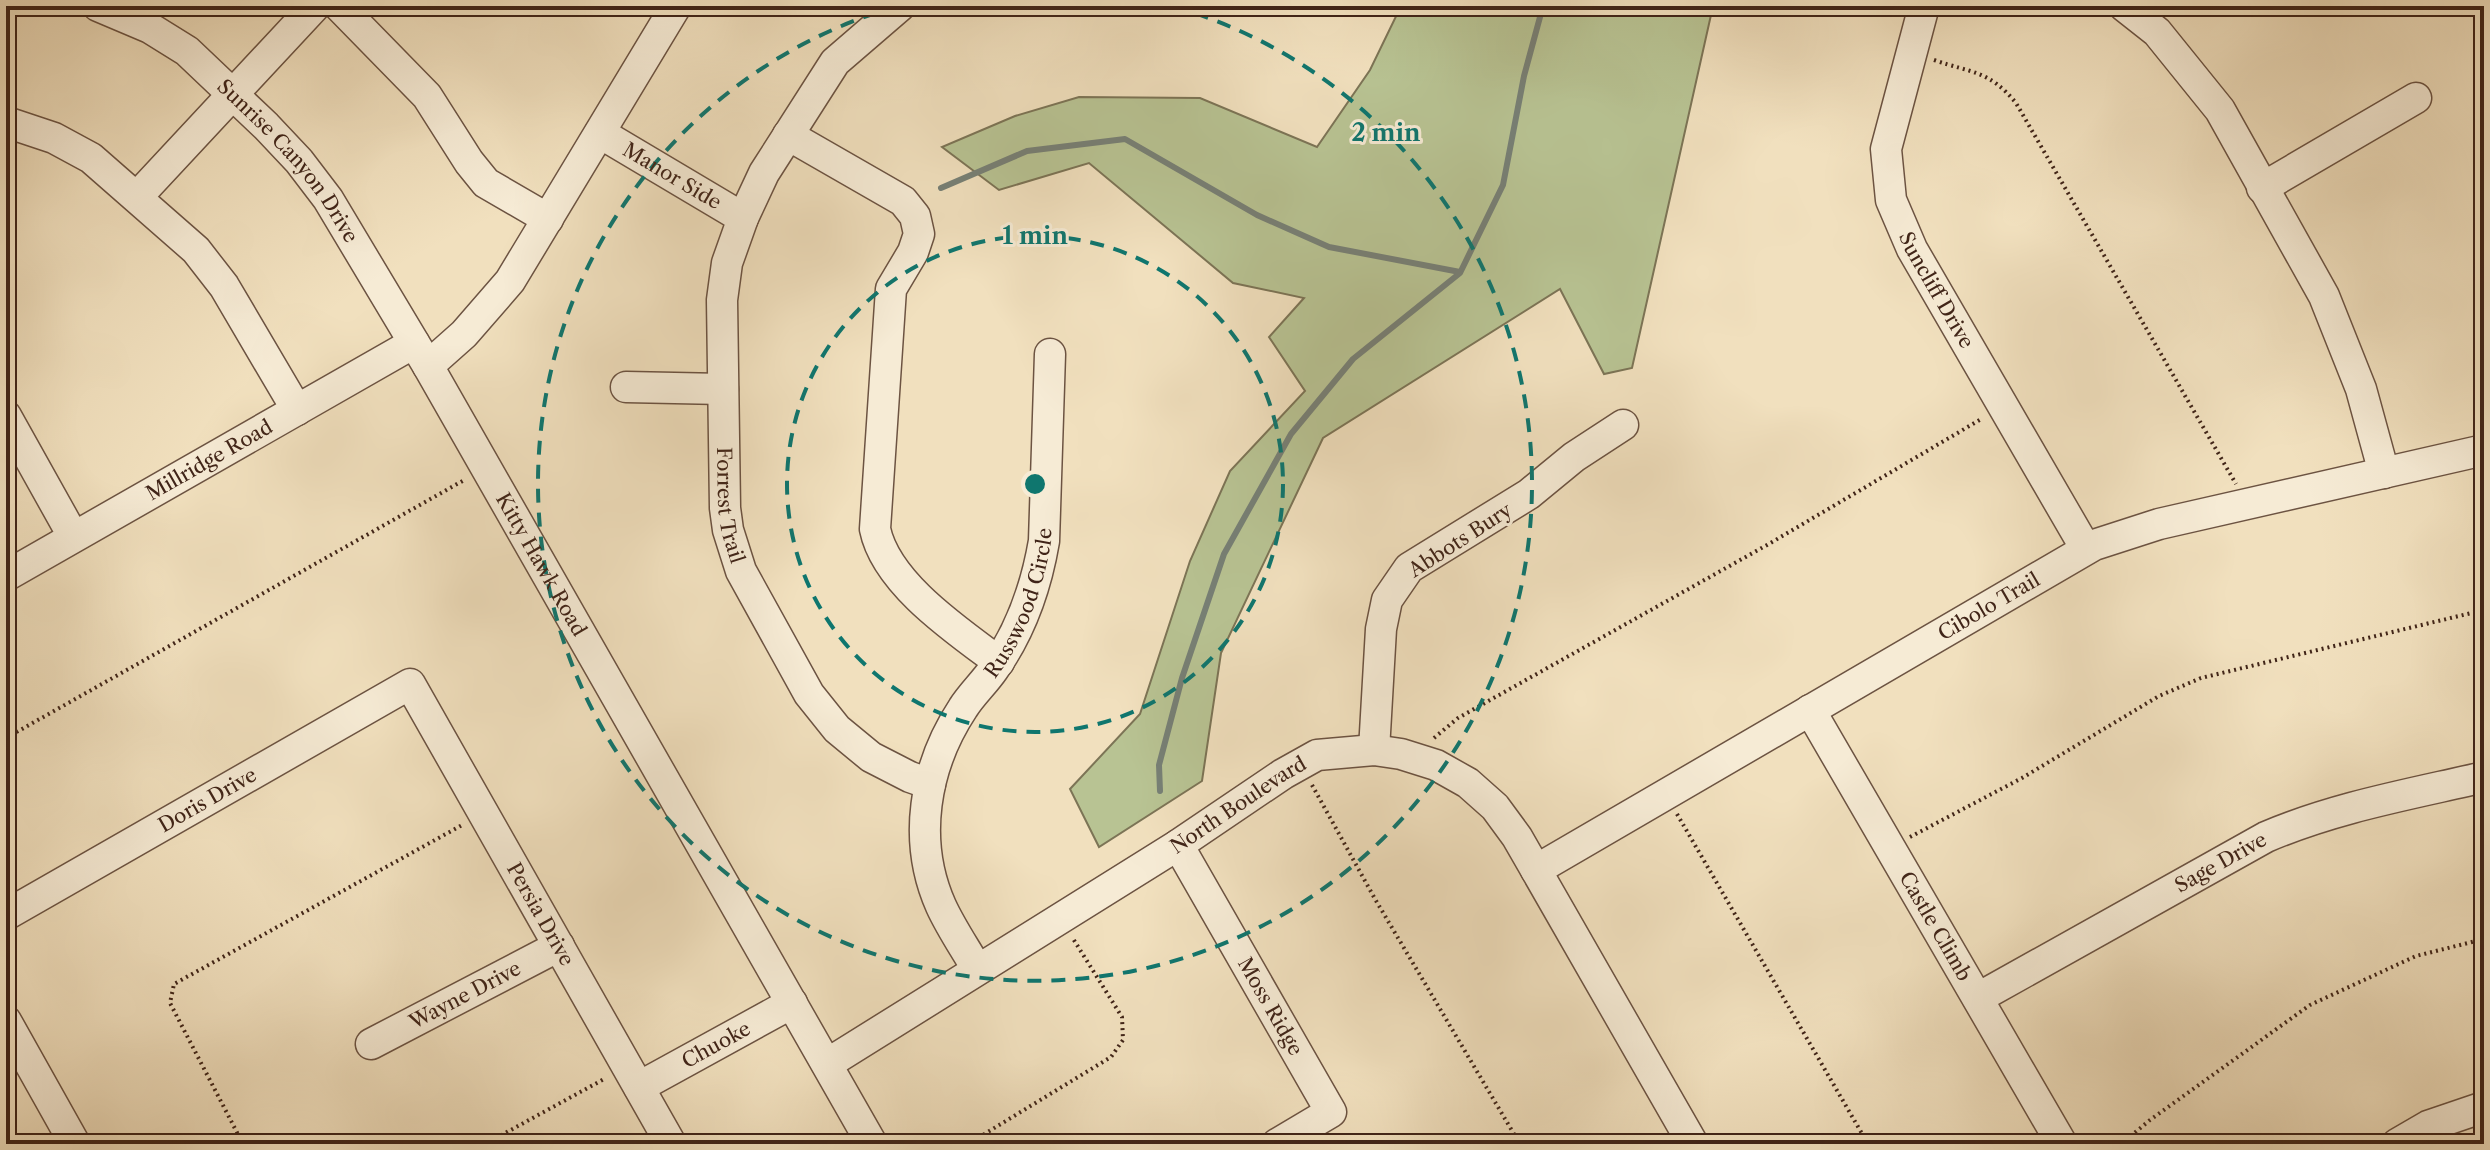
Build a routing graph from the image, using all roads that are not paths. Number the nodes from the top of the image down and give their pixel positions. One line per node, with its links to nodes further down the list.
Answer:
1 (98, 6): 8 (street, Sunrise Canyon Drive)
2 (315, 6): 8 (street)
3 (339, 6): 16 (street)
4 (676, 6): 11 (street)
5 (900, 6): 12 (street, Forrest Trail)
6 (1924, 6): 27 (street, Suncliff Drive)
7 (2124, 6): 13 (street)
8 (232, 93): 14 (street); 18 (street, Sunrise Canyon Drive)
9 (2416, 98): 13 (street)
10 (6, 122): 14 (street)
11 (600, 133): 15 (street, Manor Side); 16 (street)
12 (788, 135): 15 (street, Forrest Trail); 29 (street)
13 (2262, 188): 25 (street)
14 (137, 197): 21 (street)
15 (743, 218): 20 (street, Forrest Trail)
16 (548, 219): 18 (street)
17 (1050, 354): 29 (street, Russwood Circle)
18 (421, 355): 21 (street, Millridge Road); 41 (street, Kitty Hawk Road)
19 (626, 387): 20 (street)
20 (723, 389): 34 (street, Forrest Trail)
21 (297, 410): 26 (street, Millridge Road)
22 (6, 416): 26 (street)
23 (1623, 425): 32 (street, Abbots Bury)
24 (2484, 450): 25 (street, Cibolo Trail)
25 (2384, 473): 27 (street, Cibolo Trail)
26 (73, 536): 28 (street, Millridge Road)
27 (2086, 549): 31 (street, Cibolo Trail)
28 (6, 576)
29 (999, 662): 34 (street, Russwood Circle)
30 (410, 684): 37 (street, Doris Drive); 38 (street, Persia Drive)
31 (1810, 710): 36 (street, Cibolo Trail); 40 (street, Castle Climb)
32 (1374, 750): 35 (street, North Boulevard); 36 (street, North Boulevard)
33 (2484, 777): 40 (street, Sage Drive)
34 (930, 784): 39 (street)
35 (1178, 845): 39 (street, North Boulevard); 50 (street, Moss Ridge)
36 (1536, 870): 51 (street, North Boulevard)
37 (6, 915)
38 (559, 946): 43 (street, Wayne Drive); 45 (street, Persia Drive)
39 (977, 969): 44 (street, North Boulevard)
40 (1978, 998): 52 (street, Castle Climb)
41 (792, 1003): 44 (street, Kitty Hawk Road); 45 (street, Chuoke)
42 (6, 1021): 47 (street)
43 (371, 1044)
44 (827, 1064): 49 (street, Kitty Hawk Road)
45 (633, 1077): 48 (street, Persia Drive)
46 (2484, 1107): 53 (street)
47 (75, 1144)
48 (671, 1144)
49 (872, 1144)
50 (1277, 1144)
51 (1693, 1144)
52 (2062, 1144)
53 (2397, 1144)

